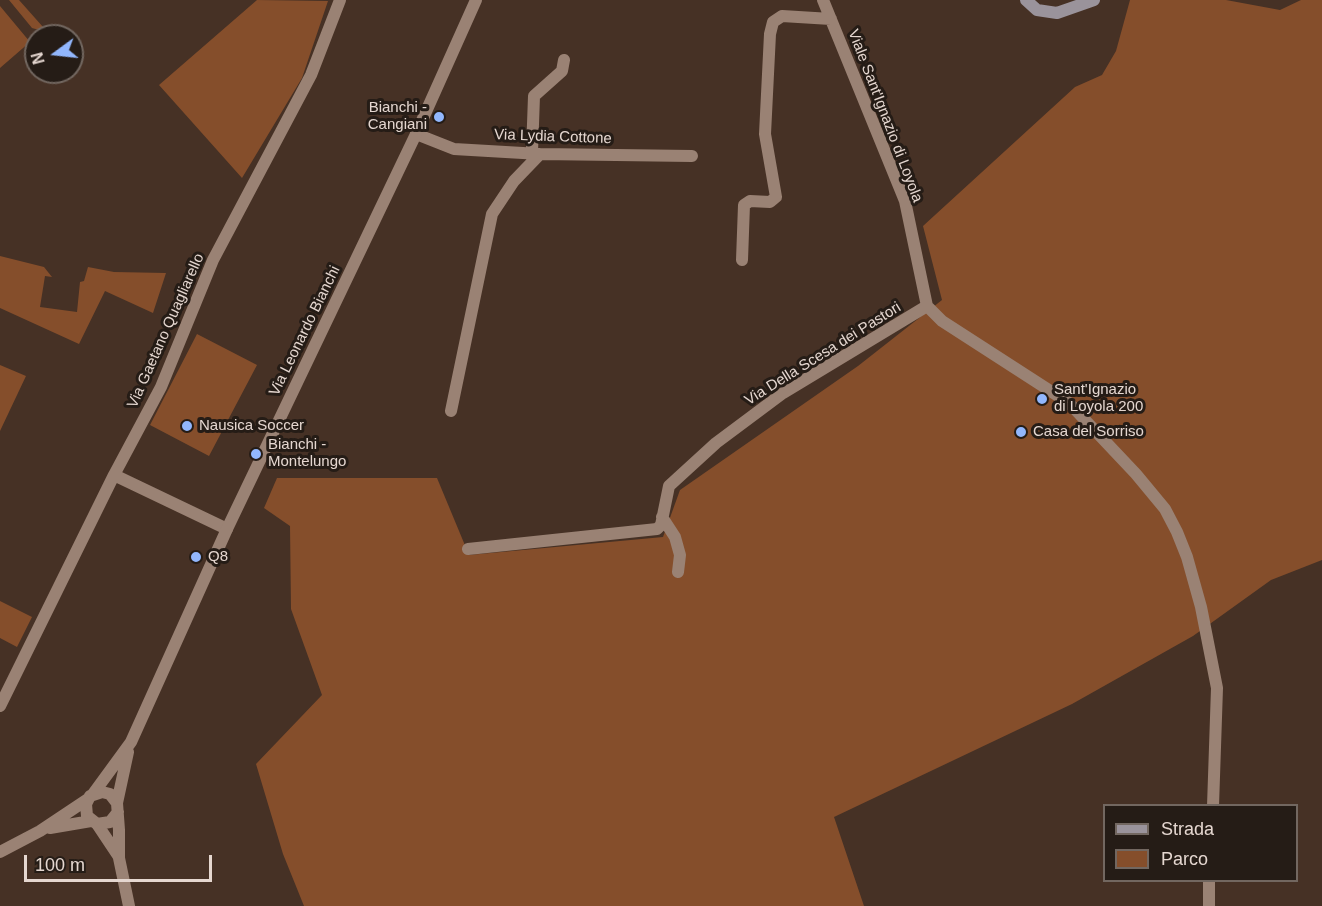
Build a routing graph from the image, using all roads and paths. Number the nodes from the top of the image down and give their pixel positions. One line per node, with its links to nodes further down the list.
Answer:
1 (340, 0): 14 (street, Via Gaetano Quagliarello)
2 (476, 0): 8 (street, Via Leonardo Bianchi)
3 (823, 0): 6 (street, Viale Sant'Ignazio di Loyola)
4 (1026, 0): 5 (main road)
5 (1094, 0)
6 (831, 19): 11 (street); 12 (street, Viale Sant'Ignazio di Loyola)
7 (564, 60): 9 (street)
8 (416, 134): 9 (street, Via Lydia Cottone); 16 (street, Via Leonardo Bianchi)
9 (536, 153): 10 (street, Via Lydia Cottone); 13 (street)
10 (692, 156)
11 (742, 260)
12 (927, 306): 15 (street, Via Della Scesa dei Pastori); 22 (street)
13 (451, 411)
14 (114, 475): 16 (street); 19 (street, Via Gaetano Quagliarello)
15 (662, 517): 17 (street); 18 (street)
16 (227, 529): 20 (street, Via Leonardo Bianchi)
17 (468, 549)
18 (678, 572)
19 (0, 706)
20 (131, 742): 21 (street, Via Leonardo Bianchi); 23 (street, Via Leonardo Bianchi)
21 (91, 797): 23 (street); 24 (street); 25 (street)
22 (1213, 804)
23 (117, 808): 24 (street); 27 (street, Via Leonardo Bianchi)
24 (94, 823): 25 (street); 27 (street)
25 (40, 831): 26 (street)
26 (0, 852)
27 (119, 858): 29 (street)
28 (1209, 882): 30 (street)
29 (129, 906)
30 (1209, 906)

